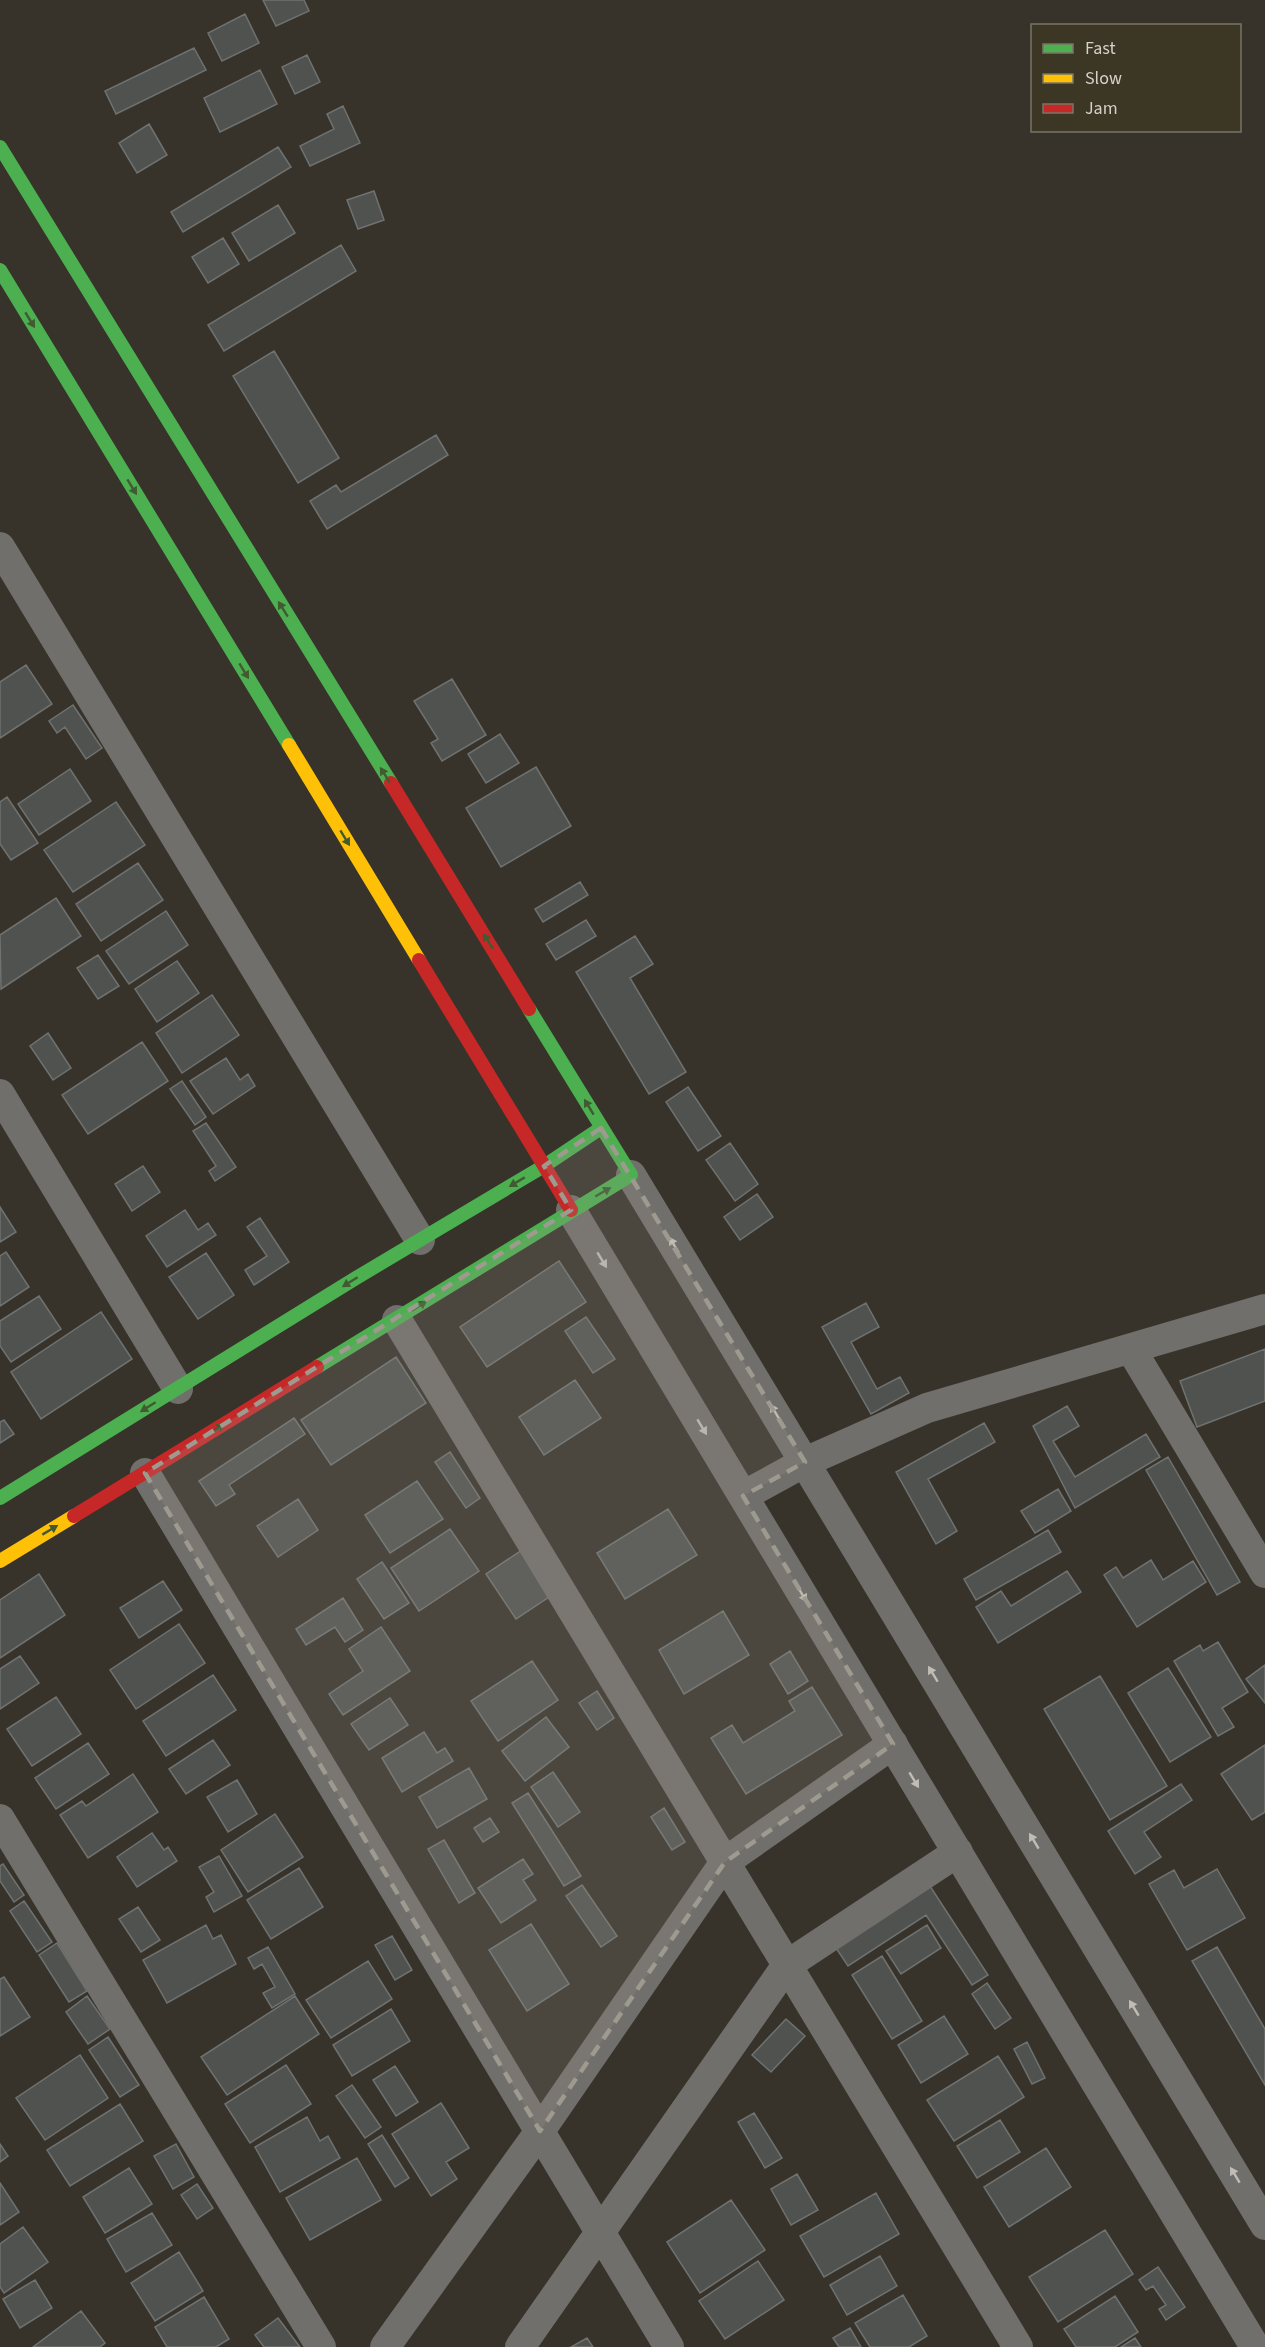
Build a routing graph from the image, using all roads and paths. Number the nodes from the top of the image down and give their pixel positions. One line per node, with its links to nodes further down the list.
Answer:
1 (0, 147): 5 (street, one-way to 1)
2 (0, 270): 6 (street, one-way to 6)
3 (0, 547): 9 (street)
4 (0, 1094): 13 (street)
5 (602, 1128): 6 (street); 7 (street)
6 (544, 1166): 8 (street); 9 (street, one-way to 9)
7 (631, 1175): 8 (street, one-way to 7); 14 (street, one-way to 7)
8 (571, 1210): 11 (street, one-way to 8); 16 (street, one-way to 16)
9 (420, 1240): 13 (street, one-way to 13)
10 (1265, 1309): 12 (street)
11 (397, 1320): 15 (street, one-way to 11); 23 (street)
12 (1131, 1349): 14 (street); 19 (street)
13 (178, 1389): 17 (street, one-way to 17)
14 (805, 1462): 16 (street); 26 (street, one-way to 14)
15 (145, 1473): 18 (street, one-way to 15); 25 (street)
16 (743, 1496): 20 (street, one-way to 20)
17 (0, 1498)
18 (0, 1561)
19 (1265, 1573)
20 (892, 1744): 22 (street, one-way to 22); 23 (street)
21 (0, 1819): 28 (street)
22 (957, 1852): 24 (street); 33 (street)
23 (725, 1862): 24 (street); 25 (street)
24 (787, 1965): 27 (street); 32 (street)
25 (540, 2131): 27 (street); 29 (street)
26 (1265, 2225)
27 (600, 2232): 30 (street); 31 (street)
28 (321, 2347)
29 (385, 2347)
30 (520, 2347)
31 (669, 2347)
32 (1017, 2347)
33 (1255, 2347)

